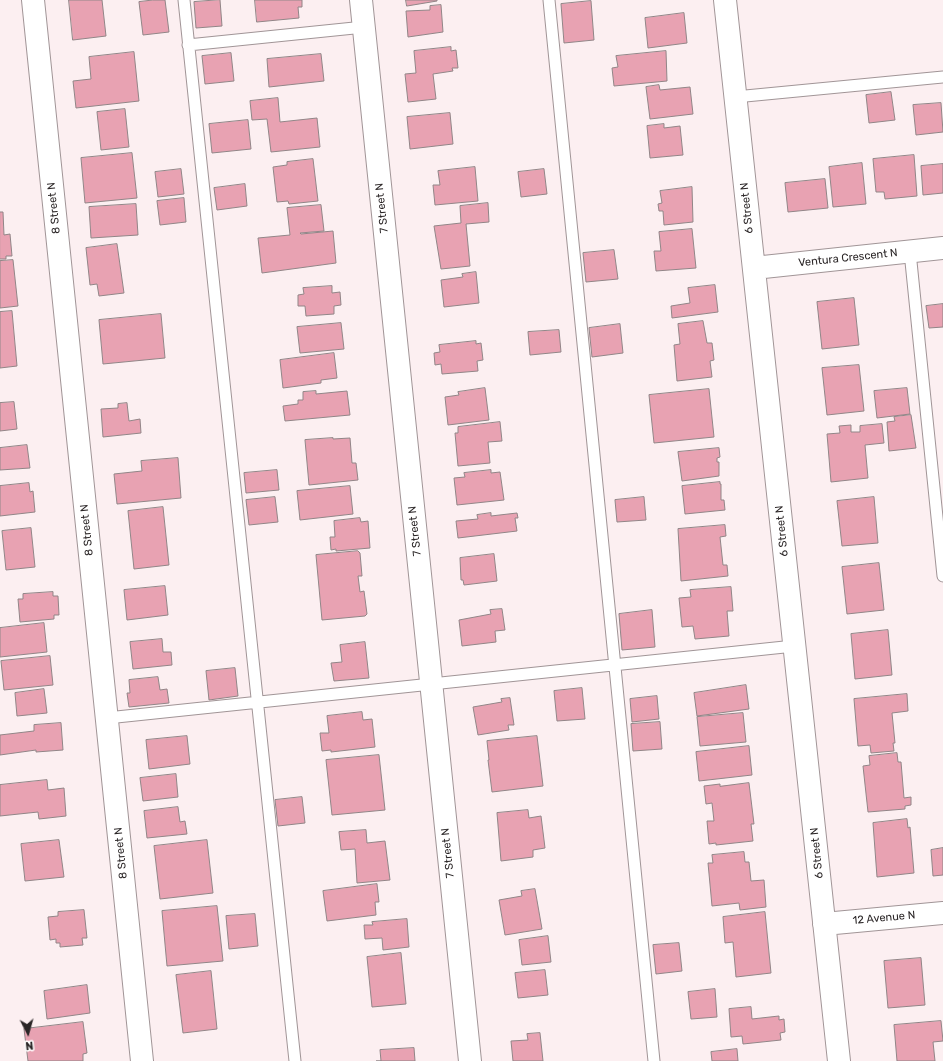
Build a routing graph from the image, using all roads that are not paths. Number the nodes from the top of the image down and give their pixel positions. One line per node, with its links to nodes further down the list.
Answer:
1 (33, 0): 18 (street, 8 Street N)
2 (184, 0): 7 (lane)
3 (361, 0): 6 (street, 7 Street N)
4 (549, 0): 15 (lane)
5 (725, 0): 9 (street, 6 Street N)
6 (364, 28): 7 (lane); 16 (street, 7 Street N)
7 (188, 45): 17 (lane)
8 (943, 77): 9 (lane)
9 (735, 97): 12 (street, 6 Street N)
10 (943, 248): 11 (street, Ventura Crescent N)
11 (910, 252): 12 (street, Ventura Crescent N); 13 (lane)
12 (754, 268): 14 (street, 6 Street N)
13 (943, 576)
14 (794, 646): 15 (lane); 20 (street, 6 Street N)
15 (614, 665): 16 (lane); 24 (lane)
16 (430, 684): 17 (lane); 23 (street, 7 Street N)
17 (257, 702): 18 (lane); 22 (lane)
18 (107, 718): 21 (street, 8 Street N)
19 (943, 913): 20 (street, 12 Avenue N)
20 (824, 924): 25 (street, 6 Street N)
21 (142, 1061)
22 (295, 1061)
23 (470, 1061)
24 (654, 1061)
25 (839, 1061)

